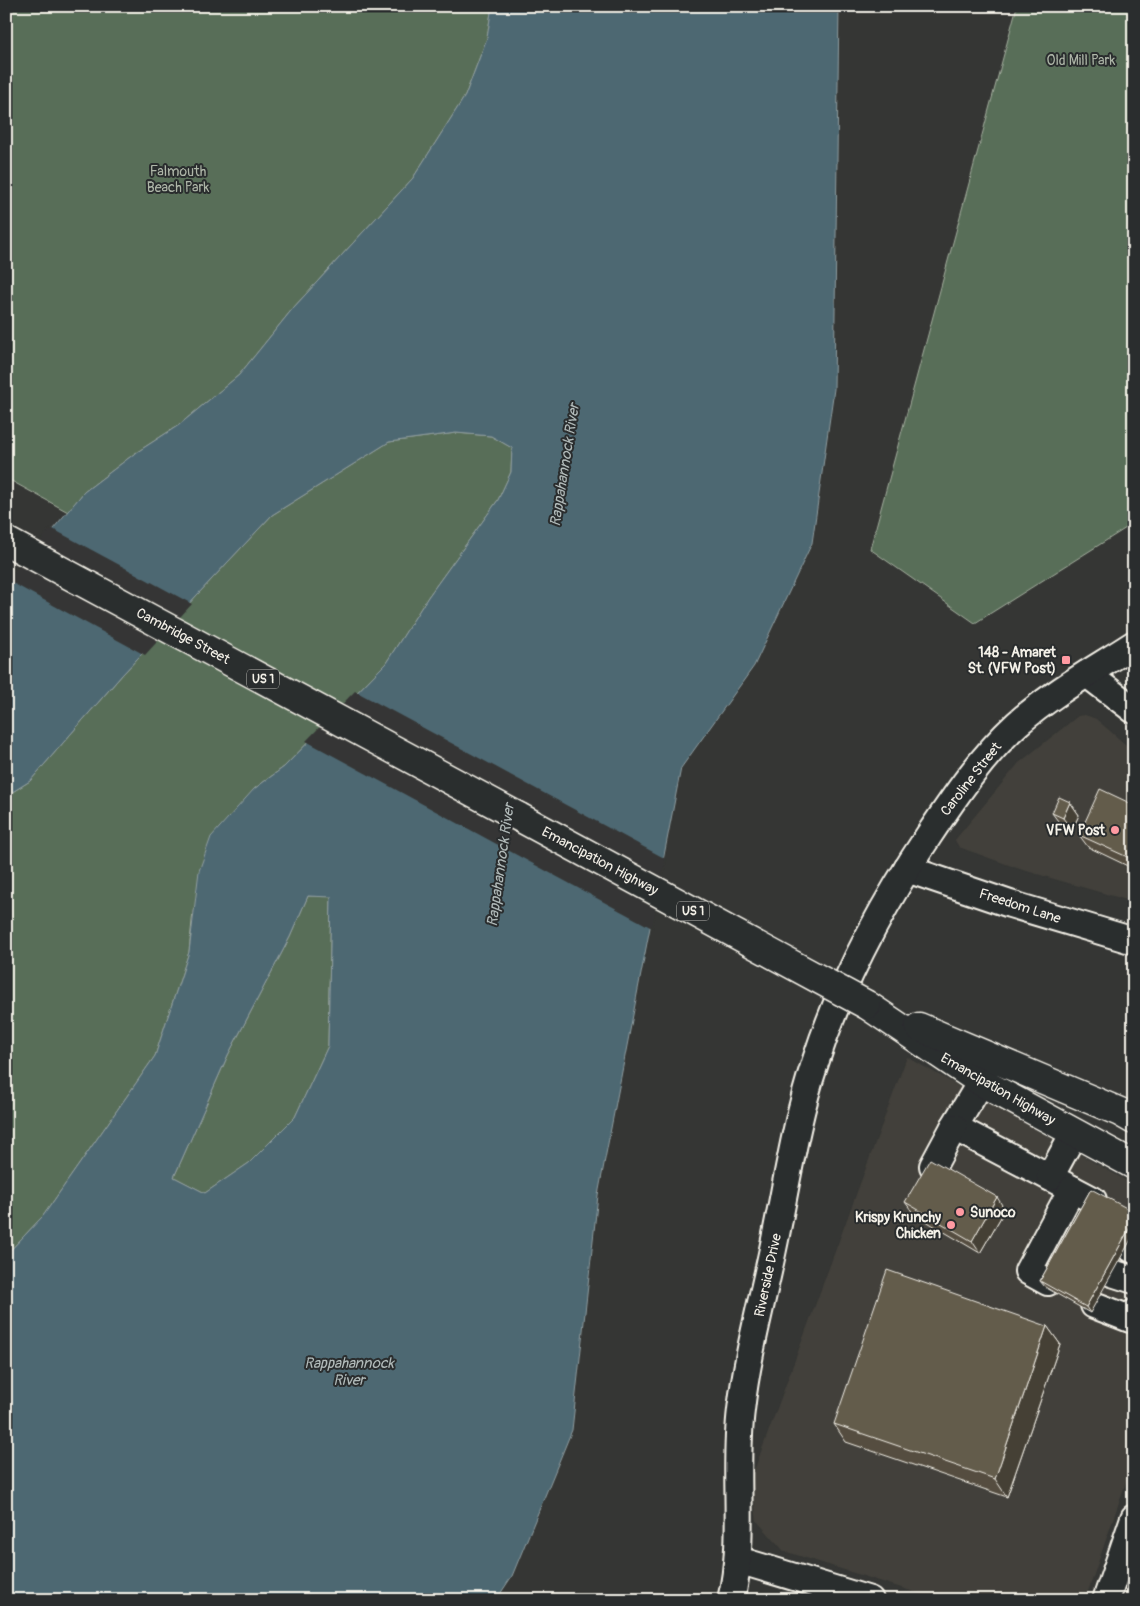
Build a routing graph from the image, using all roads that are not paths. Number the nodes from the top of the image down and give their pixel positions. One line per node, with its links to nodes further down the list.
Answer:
1 (6, 541): 5 (main road, Cambridge Street / US 1)
2 (1134, 644): 3 (street, Caroline Street)
3 (1087, 674): 4 (street); 6 (street, Caroline Street)
4 (1134, 710)
5 (519, 818): 9 (main road, Emancipation Highway / US 1, bridge)
6 (906, 869): 7 (street, Freedom Lane); 8 (street, Caroline Street)
7 (1134, 941)
8 (855, 959): 21 (street, Riverside Drive)
9 (866, 1005): 10 (main road, Emancipation Highway / US 1); 11 (main road, Emancipation Highway / US 1)
10 (981, 1082): 12 (street); 13 (main road, Emancipation Highway / US 1)
11 (1129, 1115)
12 (954, 1127): 15 (street); 16 (street)
13 (1074, 1133): 14 (main road, Emancipation Highway / US 1); 16 (street)
14 (1134, 1165)
15 (933, 1166)
16 (1071, 1200): 17 (street)
17 (1048, 1282)
18 (1094, 1305): 19 (street)
19 (1134, 1313)
20 (1134, 1518): 24 (street)
21 (738, 1560): 22 (street, Riverside Drive); 23 (street)
22 (731, 1600)
23 (870, 1600)
24 (1106, 1600)

